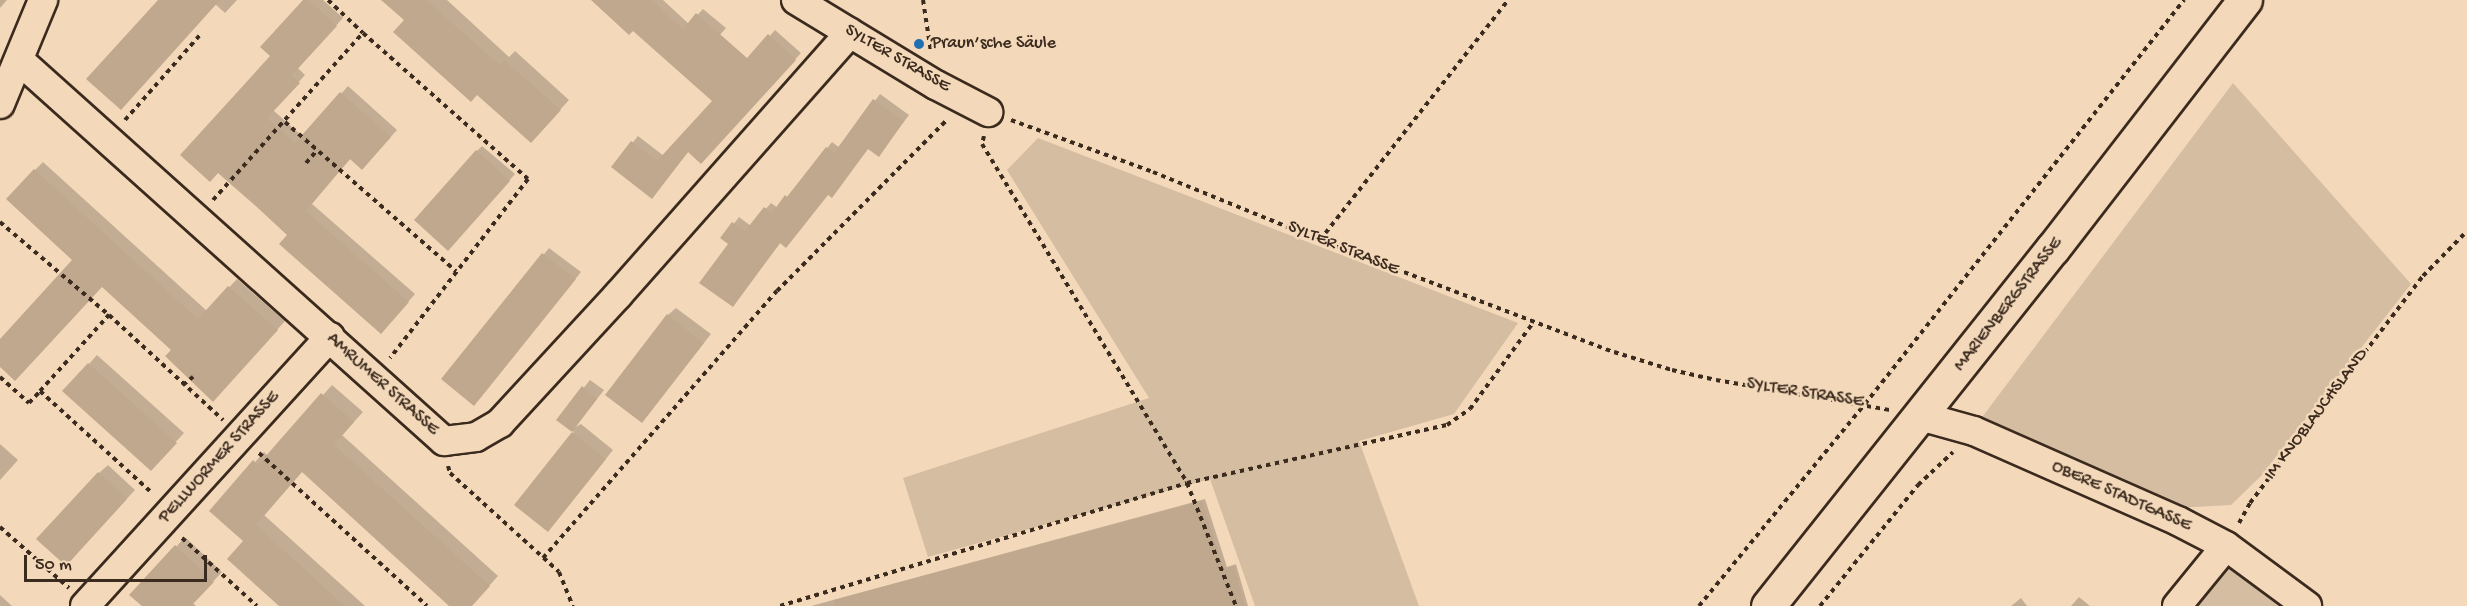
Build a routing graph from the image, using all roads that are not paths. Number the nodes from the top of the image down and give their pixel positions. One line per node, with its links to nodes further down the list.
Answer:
1 (43, 0): 5 (street)
2 (796, 0): 4 (street, SYLTER STRASSE)
3 (2245, 0): 9 (main road, MARIENBERGSTRASSE)
4 (850, 33): 7 (street, SYLTER STRASSE); 8 (street, AMRUMER STRASSE)
5 (19, 60): 6 (street); 8 (street, AMRUMER STRASSE)
6 (0, 104)
7 (988, 112)
8 (330, 337): 11 (street, PELLWORMER STRASSE)
9 (1920, 416): 10 (street, OBERE STADTGASSE); 12 (main road, MARIENBERGSTRASSE)
10 (2226, 546): 13 (street); 14 (street, OBERE STADTGASSE)
11 (86, 605)
12 (1768, 606)
13 (2177, 606)
14 (2307, 606)

